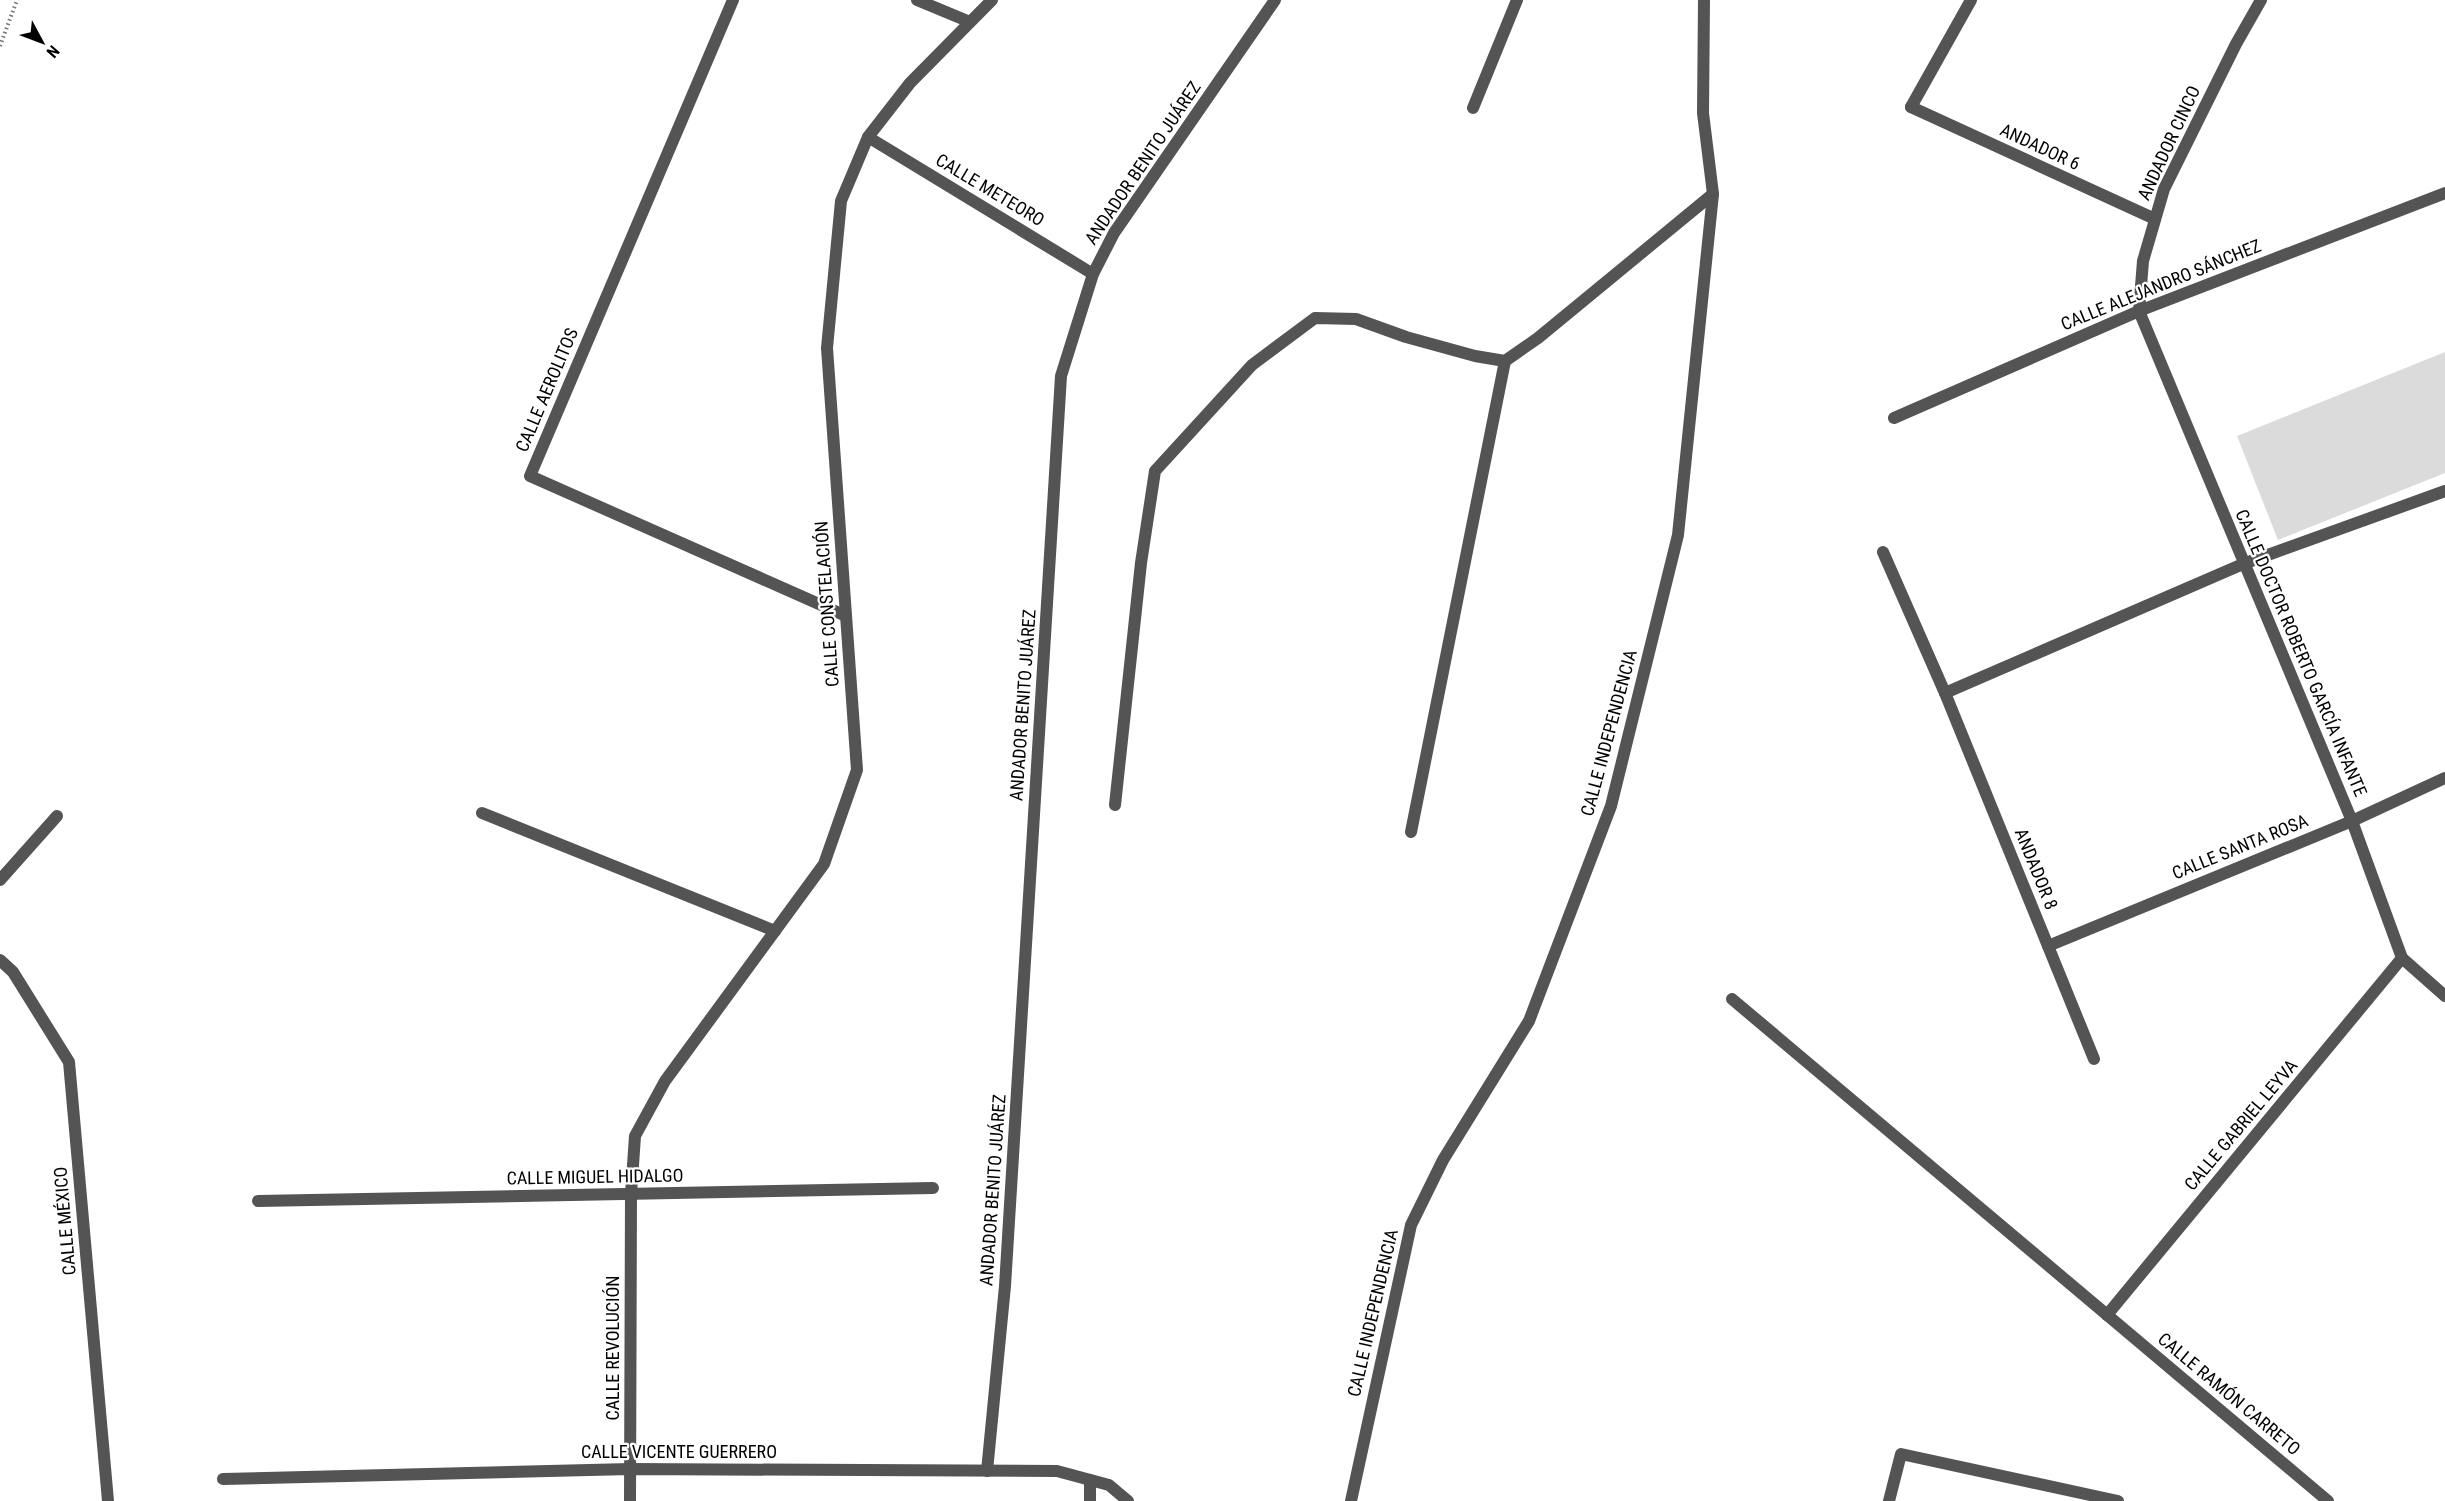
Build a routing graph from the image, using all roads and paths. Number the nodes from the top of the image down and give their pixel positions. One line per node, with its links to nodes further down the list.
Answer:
1 (17, 0): 11 (path)
2 (733, 0): 24 (street, CALLE AEROLITOS)
3 (918, 0): 10 (street)
4 (992, 0): 10 (street, CALLE CONSTELACIÓN)
5 (1275, 0): 17 (street, ANDADOR BENITO JUÁREZ)
6 (1517, 0): 12 (street)
7 (1971, 0): 16 (street, ANDADOR 6)
8 (2261, 0): 16 (street, ANDADOR CINCO)
9 (1702, 1): 15 (street, CALLE INDEPENDENCIA)
10 (970, 22): 13 (street, CALLE CONSTELACIÓN)
11 (0, 46)
12 (1473, 108)
13 (868, 137): 17 (street, CALLE METEORO); 24 (street, CALLE CONSTELACIÓN)
14 (2445, 193): 18 (street, CALLE ALEJANDRO SÁNCHEZ)
15 (1713, 194): 19 (street); 53 (street, CALLE INDEPENDENCIA)
16 (2155, 219): 18 (street, ANDADOR CINCO)
17 (1092, 274): 45 (street, ANDADOR BENITO JUÁREZ)
18 (2139, 311): 20 (street, CALLE ALEJANDRO SÁNCHEZ); 23 (street, CALLE DOCTOR ROBERTO GARCÍA INFANTE)
19 (1505, 361): 27 (street); 31 (street)
20 (1894, 418)
21 (2445, 491): 23 (street)
22 (1883, 552): 25 (street, ANDADOR 8)
23 (2243, 564): 25 (street); 30 (street, CALLE DOCTOR ROBERTO GARCÍA INFANTE)
24 (846, 616): 33 (street, CALLE CONSTELACIÓN)
25 (1945, 693): 34 (street, ANDADOR 8)
26 (2445, 778): 30 (street, CALLE SANTA ROSA)
27 (1115, 805)
28 (482, 813): 33 (street)
29 (57, 816): 32 (street)
30 (2352, 821): 34 (street, CALLE SANTA ROSA); 35 (street, CALLE DOCTOR ROBERTO GARCÍA INFANTE)
31 (1411, 832)
32 (0, 880)
33 (775, 931): 41 (street, CALLE CONSTELACIÓN)
34 (2048, 946): 39 (street, ANDADOR 8)
35 (2402, 958): 37 (street, CALLE DOCTOR ROBERTO GARCÍA INFANTE); 43 (street, CALLE GABRIEL LEYVA)
36 (0, 960): 49 (street, CALLE MÉXICO)
37 (2445, 996)
38 (1732, 999): 43 (street, CALLE RAMÓN CARRETO)
39 (2094, 1059)
40 (933, 1188): 41 (street, CALLE MIGUEL HIDALGO)
41 (631, 1194): 42 (street, CALLE MIGUEL HIDALGO); 44 (street, CALLE REVOLUCIÓN)
42 (258, 1201)
43 (2107, 1315): 56 (street, CALLE RAMÓN CARRETO)
44 (630, 1469): 45 (street, CALLE VICENTE GUERRERO); 46 (street, CALLE VICENTE GUERRERO); 50 (street, CALLE REVOLUCIÓN)
45 (987, 1471): 47 (street, CALLE VICENTE GUERRERO)
46 (223, 1479)
47 (1089, 1480): 51 (street); 52 (street, CALLE VICENTE GUERRERO)
48 (2099, 1499): 54 (street); 55 (street)
49 (108, 1501)
50 (630, 1501)
51 (1090, 1501)
52 (1128, 1501)
53 (1351, 1501)
54 (1889, 1501)
55 (2118, 1501)
56 (2328, 1501)

